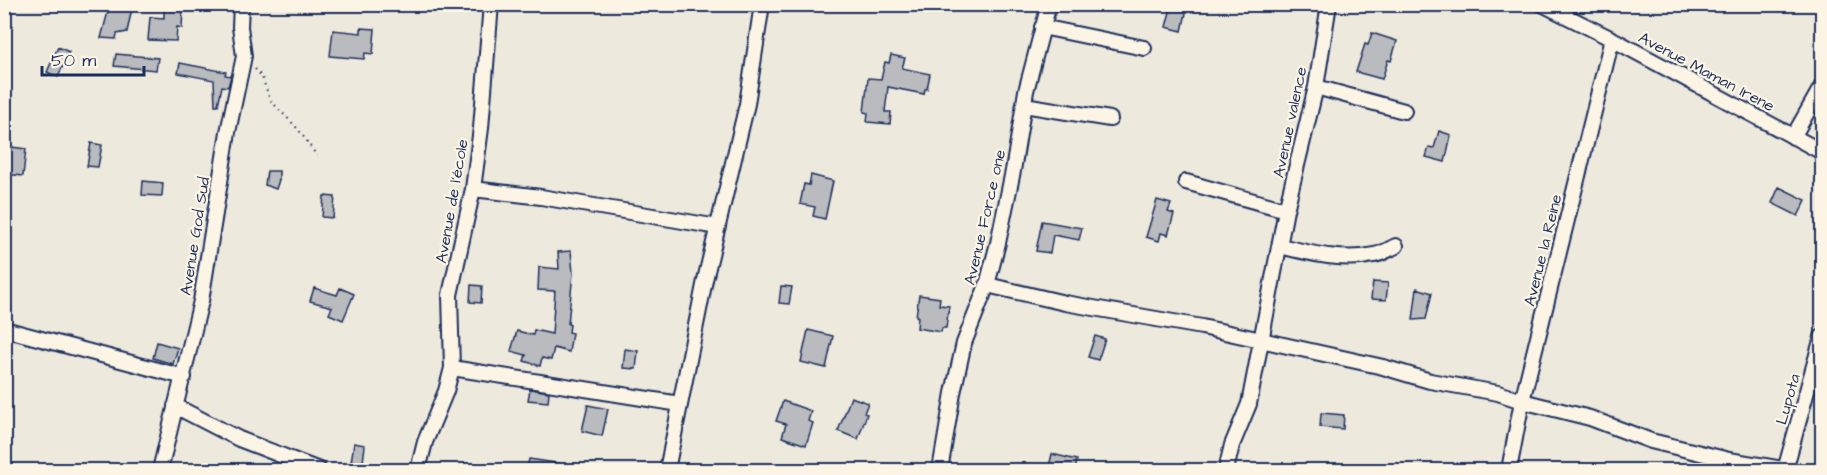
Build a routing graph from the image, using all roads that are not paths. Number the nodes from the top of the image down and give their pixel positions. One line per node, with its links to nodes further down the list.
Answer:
1 (241, 4): 29 (street, Avenue God Sud)
2 (491, 4): 19 (street, Avenue de l'école)
3 (762, 4): 21 (street)
4 (1049, 4): 8 (street, Avenue Force one)
5 (1329, 4): 11 (street, Avenue valence)
6 (1542, 4): 7 (street, Avenue Maman Irene)
7 (1562, 9): 9 (street, Avenue Maman Irene)
8 (1042, 27): 10 (street); 13 (street, Avenue Force one)
9 (1612, 39): 16 (street, Avenue Maman Irene); 30 (street, Avenue la Reine)
10 (1144, 48)
11 (1316, 87): 14 (street); 20 (street, Avenue valence)
12 (1821, 92): 16 (street)
13 (1024, 105): 15 (street); 24 (street, Avenue Force one)
14 (1404, 111)
15 (1110, 120)
16 (1793, 137): 17 (street, Avenue Maman Irene)
17 (1822, 152)
18 (1186, 182): 20 (street)
19 (474, 189): 21 (street); 28 (street, Avenue de l'école)
20 (1286, 210): 22 (street, Avenue valence)
21 (718, 227): 31 (street)
22 (1280, 246): 23 (street); 27 (street, Avenue valence)
23 (1396, 246)
24 (987, 285): 27 (street); 39 (street, Avenue Force one)
25 (4, 329): 29 (street)
26 (1822, 337): 34 (street, Lupota)
27 (1260, 340): 30 (street); 40 (street, Avenue valence)
28 (452, 368): 31 (street); 37 (street, Avenue de l'école)
29 (184, 377): 32 (street, Avenue God Sud)
30 (1522, 401): 34 (street); 41 (street, Avenue la Reine)
31 (680, 405): 38 (street)
32 (175, 406): 33 (street); 35 (street, Avenue God Sud)
33 (303, 467): 36 (street)
34 (1786, 470)
35 (160, 471)
36 (319, 471)
37 (418, 471)
38 (667, 471)
39 (940, 471)
40 (1226, 471)
41 (1509, 471)

